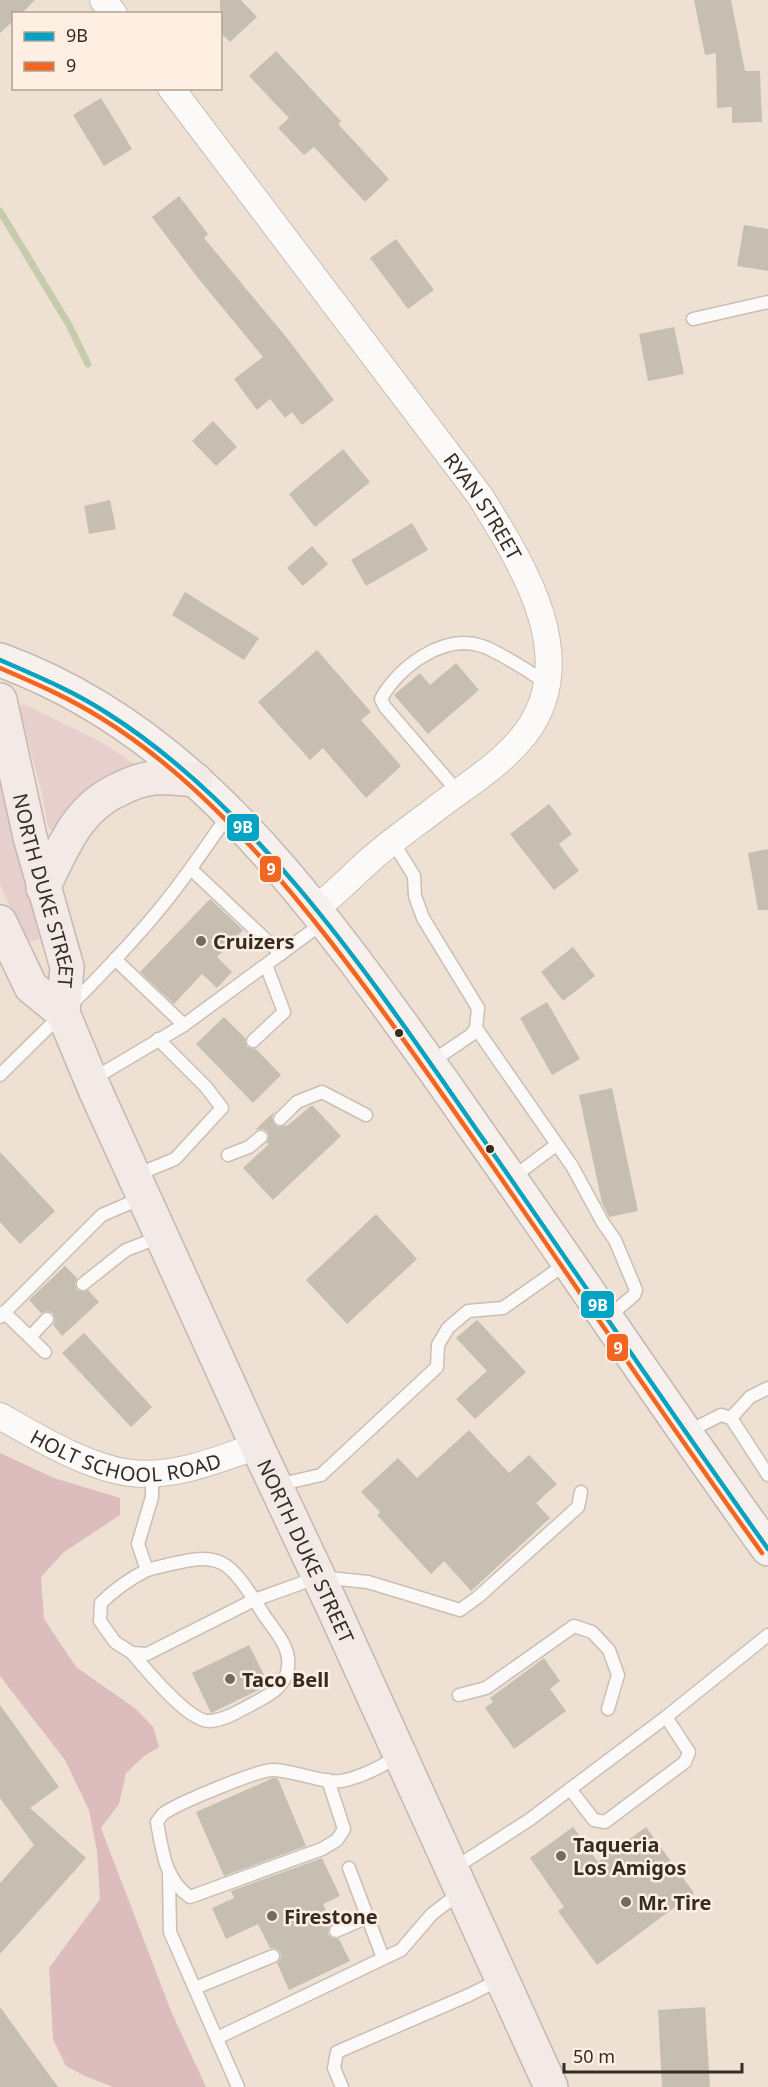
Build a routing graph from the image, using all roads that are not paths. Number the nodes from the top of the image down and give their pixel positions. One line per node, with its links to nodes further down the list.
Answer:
1 (103, 0): 2 (street)
2 (112, 12)
3 (173, 90): 7 (street, RYAN STREET)
4 (768, 302): 5 (lane)
5 (693, 319)
6 (0, 660): 9 (main road)
7 (547, 683): 10 (street, RYAN STREET); 10 (lane)
8 (0, 700): 14 (highway, NORTH DUKE STREET)
9 (196, 780): 11 (main road); 14 (highway)
10 (458, 792): 12 (street, RYAN STREET)
11 (230, 812): 13 (lane); 15 (main road)
12 (393, 842): 15 (street, RYAN STREET); 22 (lane)
13 (191, 869): 17 (lane); 18 (lane)
14 (43, 888): 20 (highway, NORTH DUKE STREET)
15 (320, 915): 17 (lane); 25 (main road)
16 (0, 922): 20 (highway, NORTH DUKE STREET)
17 (281, 954): 19 (lane)
18 (116, 959): 20 (lane); 21 (lane)
19 (266, 965): 21 (lane); 24 (lane)
20 (63, 1013): 26 (lane); 27 (highway, NORTH DUKE STREET)
21 (184, 1025): 23 (lane)
22 (476, 1028): 25 (lane); 31 (lane)
23 (158, 1039): 27 (lane); 34 (lane)
24 (254, 1041)
25 (430, 1062): 33 (main road)
26 (0, 1075)
27 (91, 1080): 34 (highway, NORTH DUKE STREET)
28 (366, 1114): 29 (lane)
29 (280, 1119)
30 (261, 1137): 32 (lane)
31 (556, 1144): 33 (lane); 39 (lane)
32 (228, 1155)
33 (511, 1179): 36 (main road)
34 (140, 1186): 35 (highway, NORTH DUKE STREET); 38 (lane)
35 (163, 1236): 37 (lane); 47 (highway, NORTH DUKE STREET)
36 (569, 1262): 39 (main road); 50 (lane)
37 (83, 1284)
38 (2, 1315): 41 (lane)
39 (607, 1318): 46 (main road)
40 (47, 1319): 41 (lane)
41 (30, 1337): 42 (lane)
42 (45, 1352)
43 (768, 1388): 45 (lane)
44 (0, 1416): 48 (street, HOLT SCHOOL ROAD)
45 (731, 1418): 46 (lane); 49 (lane)
46 (686, 1433): 52 (main road)
47 (257, 1446): 48 (street, HOLT SCHOOL ROAD); 50 (highway, NORTH DUKE STREET)
48 (152, 1472): 53 (lane)
49 (768, 1475)
50 (276, 1485): 54 (highway, NORTH DUKE STREET)
51 (581, 1492): 54 (lane)
52 (764, 1536)
53 (147, 1570): 55 (lane); 57 (lane)
54 (319, 1577): 55 (lane); 61 (highway, NORTH DUKE STREET)
55 (254, 1600): 57 (lane); 57 (lane)
56 (768, 1635): 60 (lane)
57 (132, 1653)
58 (459, 1695): 59 (lane)
59 (608, 1709)
60 (666, 1717): 63 (lane); 63 (lane)
61 (400, 1755): 62 (lane); 66 (highway, NORTH DUKE STREET)
62 (328, 1780): 65 (lane); 65 (lane)
63 (570, 1789): 66 (lane)
64 (349, 1868): 67 (lane)
65 (169, 1874): 72 (lane)
66 (457, 1880): 70 (lane); 71 (highway, NORTH DUKE STREET)
67 (368, 1917): 68 (lane); 70 (lane)
68 (336, 1931)
69 (273, 1956): 72 (lane)
70 (383, 1958): 73 (lane)
71 (502, 1979): 75 (lane); 76 (highway, NORTH DUKE STREET)
72 (195, 1988): 73 (lane)
73 (217, 2038): 74 (lane)
74 (238, 2087)
75 (342, 2087)
76 (551, 2087)

